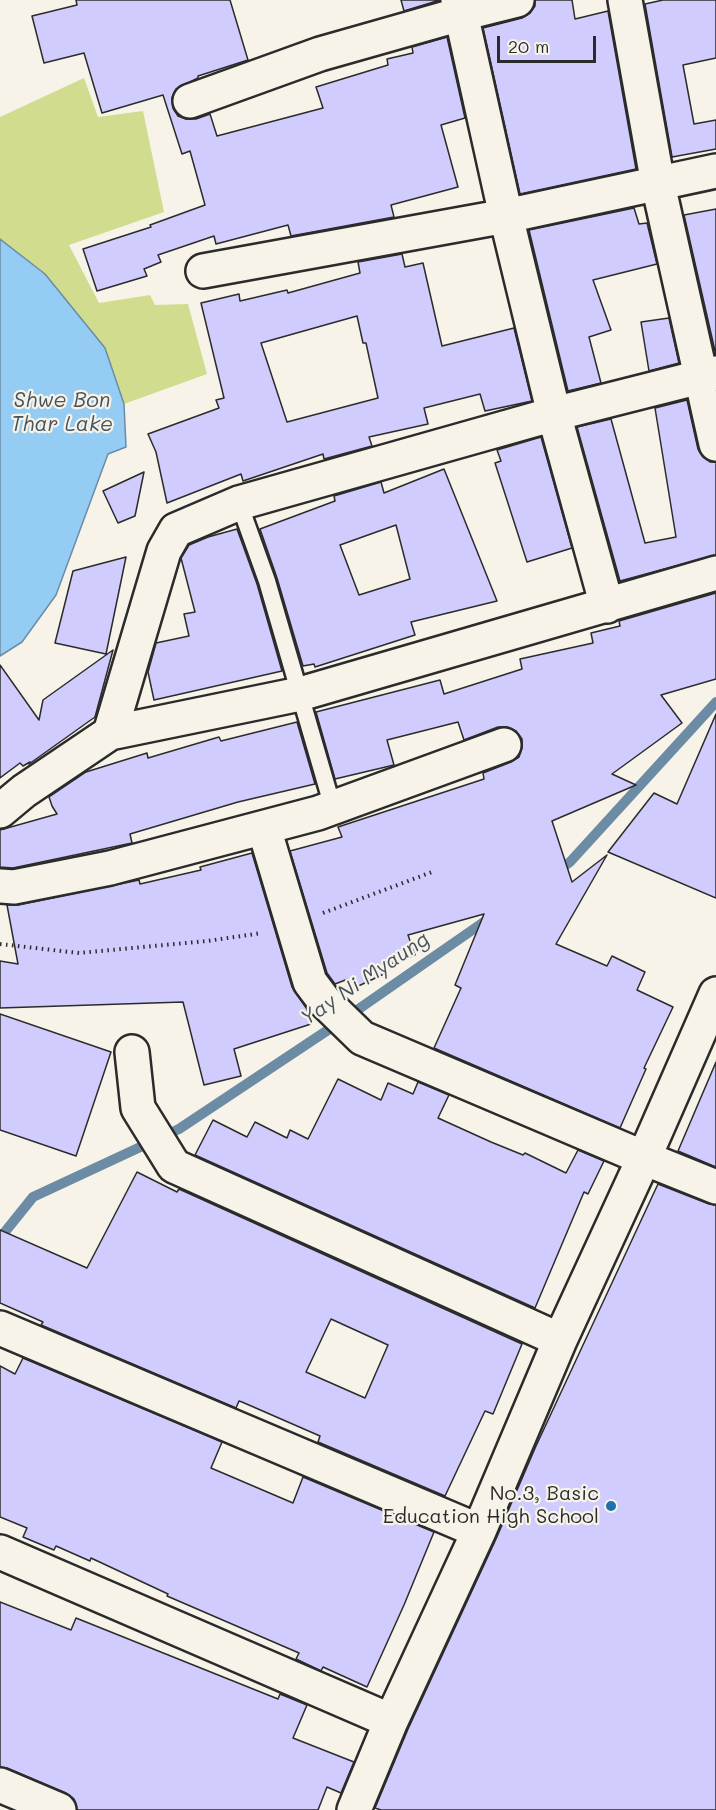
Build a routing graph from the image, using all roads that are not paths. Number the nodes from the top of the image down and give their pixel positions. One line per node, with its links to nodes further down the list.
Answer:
1 (517, 0): 3 (street)
2 (625, 0): 6 (street)
3 (459, 7): 4 (street); 7 (street)
4 (190, 101)
5 (716, 171): 6 (street)
6 (658, 184): 7 (street); 9 (street)
7 (506, 216): 8 (street); 10 (street)
8 (202, 272)
9 (708, 375): 10 (street); 11 (street)
10 (554, 414): 12 (street); 14 (street)
11 (716, 444)
12 (239, 503): 15 (lane); 16 (street)
13 (716, 573): 14 (street)
14 (607, 606): 15 (street)
15 (300, 694): 16 (street); 18 (lane)
16 (110, 733): 19 (street)
17 (504, 746): 18 (street)
18 (333, 808): 20 (street)
19 (0, 811)
20 (264, 828): 21 (street); 24 (street)
21 (0, 886)
22 (716, 993): 24 (street)
23 (132, 1052): 27 (street)
24 (644, 1158): 25 (street); 27 (street)
25 (716, 1187)
26 (0, 1328): 28 (street)
27 (560, 1340): 28 (street)
28 (479, 1531): 30 (street)
29 (0, 1552): 30 (street)
30 (391, 1721): 33 (street)
31 (0, 1785): 32 (street)
32 (59, 1810)
33 (354, 1810)

